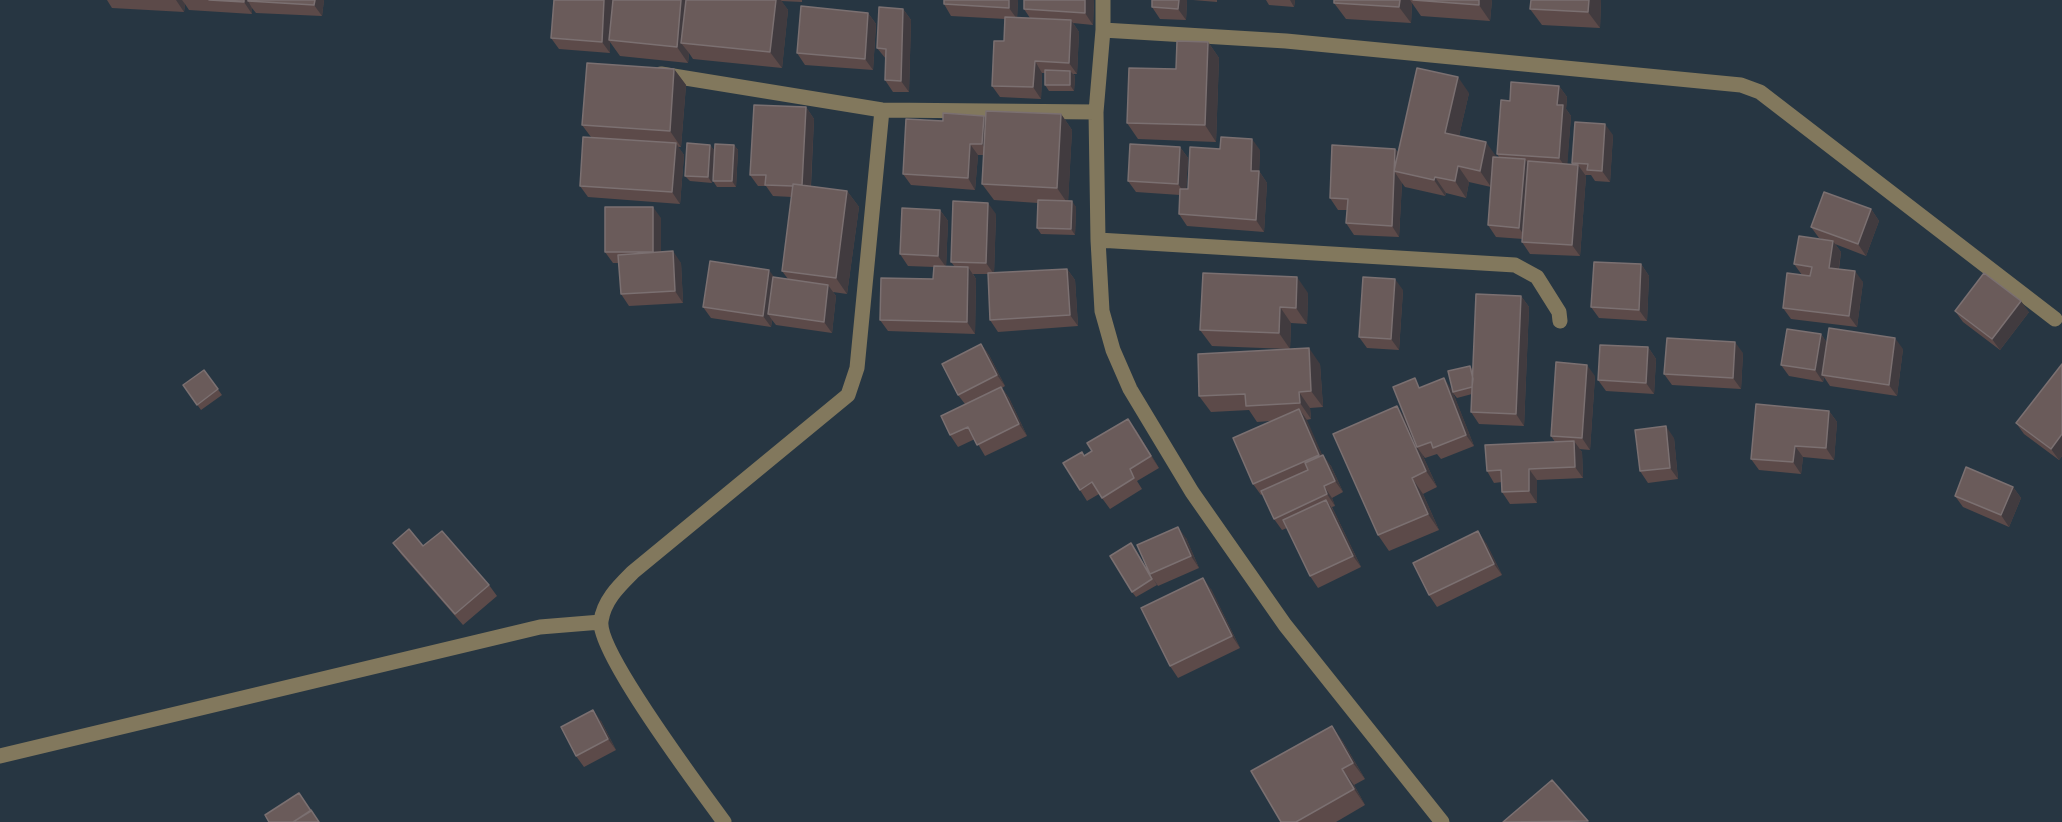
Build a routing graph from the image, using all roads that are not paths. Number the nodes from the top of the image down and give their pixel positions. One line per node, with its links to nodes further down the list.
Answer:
1 (1103, 0): 2 (street)
2 (1103, 30): 5 (street); 7 (street)
3 (648, 72): 4 (street)
4 (882, 110): 5 (street); 9 (street)
5 (1096, 112): 6 (street)
6 (1098, 240): 8 (street); 12 (street)
7 (2055, 319)
8 (1560, 321)
9 (600, 622): 10 (street); 11 (street)
10 (0, 756)
11 (724, 822)
12 (1442, 822)

